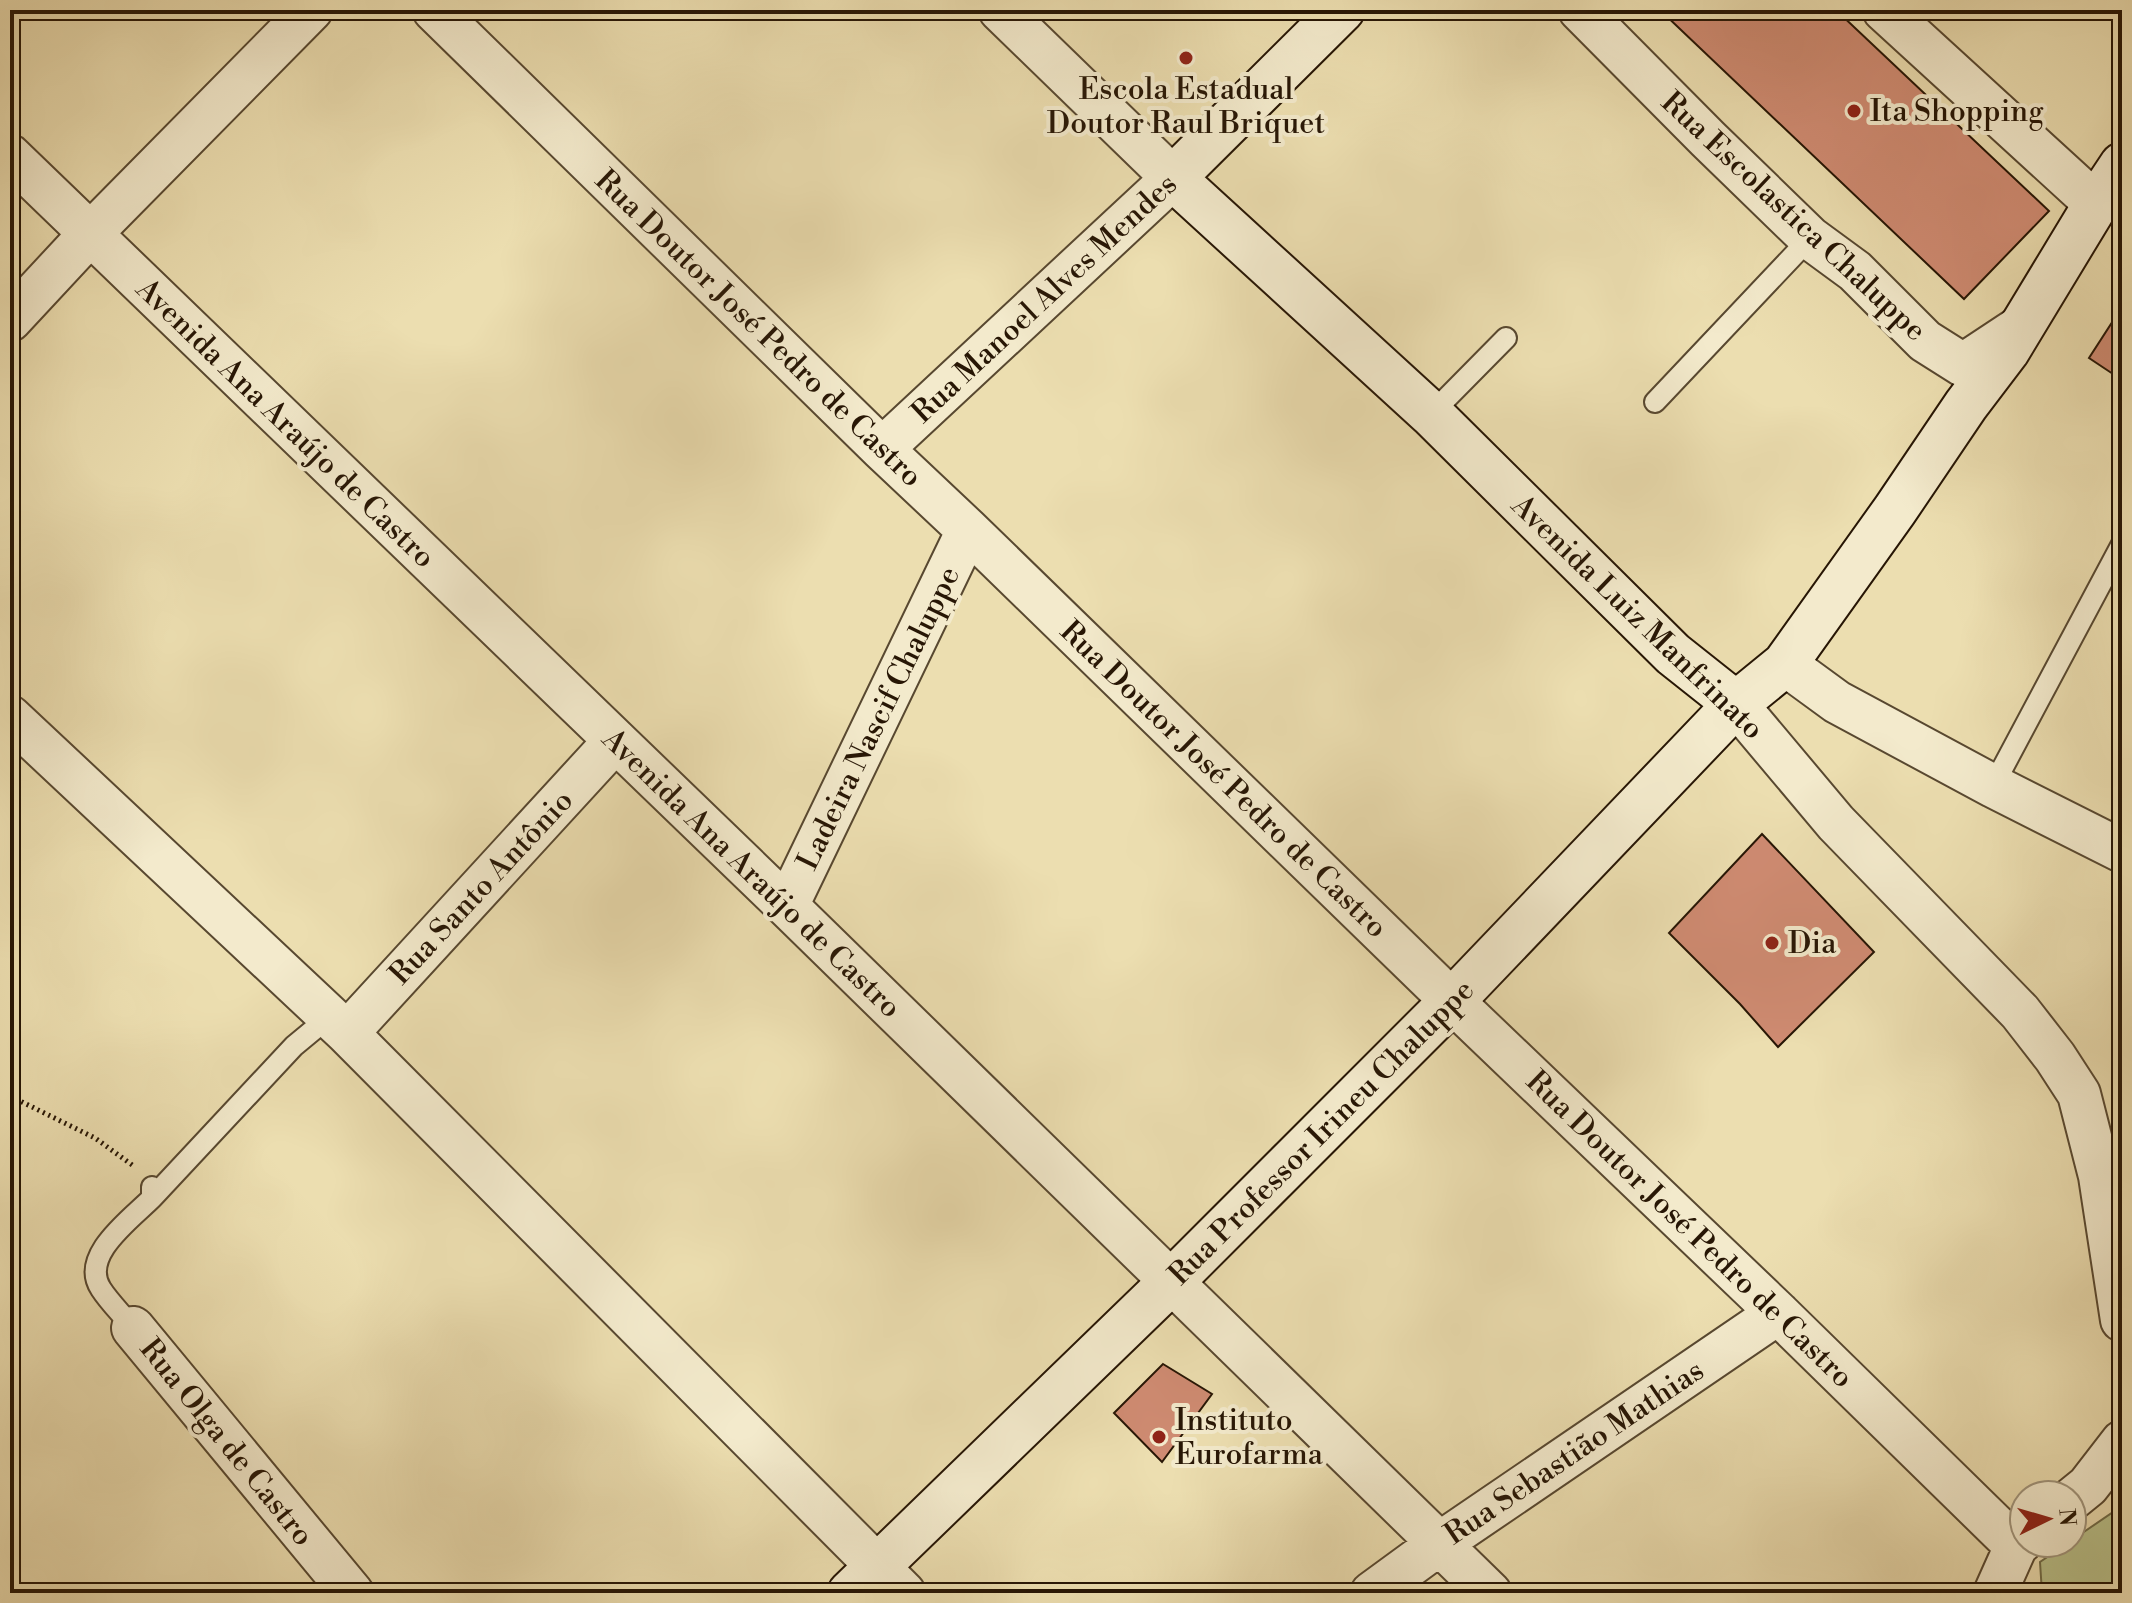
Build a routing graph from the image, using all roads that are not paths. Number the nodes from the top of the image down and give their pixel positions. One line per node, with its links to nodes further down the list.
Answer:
1 (311, 10): 11 (street)
2 (434, 10): 18 (street, Rua Doutor José Pedro de Castro)
3 (1000, 10): 9 (street, Avenida Luiz Manfrinato)
4 (1342, 10): 9 (street, Rua Manoel Alves Mendes)
5 (1580, 10): 12 (street, Rua Escolastica Chaluppe)
6 (1884, 10): 10 (street)
7 (10, 156): 11 (street, Avenida Ana Araújo de Castro)
8 (2122, 165): 10 (street, Rua Professor Irineu Chaluppe)
9 (1173, 178): 17 (street, Avenida Luiz Manfrinato); 18 (street, Rua Manoel Alves Mendes)
10 (2096, 204): 14 (street, Rua Professor Irineu Chaluppe)
11 (90, 234): 13 (street); 24 (street, Avenida Ana Araújo de Castro)
12 (1810, 238): 14 (street, Rua Escolastica Chaluppe); 16 (lane)
13 (10, 320)
14 (2022, 326): 21 (street, Rua Professor Irineu Chaluppe)
15 (1506, 338): 17 (lane)
16 (1655, 402)
17 (1431, 414): 22 (street, Avenida Luiz Manfrinato)
18 (882, 449): 19 (street, Rua Doutor José Pedro de Castro)
19 (968, 530): 27 (street, Ladeira Nascif Chaluppe); 28 (street, Rua Doutor José Pedro de Castro)
20 (2120, 551): 25 (lane)
21 (1785, 664): 22 (street, Rua Professor Irineu Chaluppe); 25 (street)
22 (1736, 704): 28 (street, Rua Professor Irineu Chaluppe); 32 (street, Avenida Luiz Manfrinato)
23 (10, 717): 29 (street)
24 (615, 741): 27 (street, Avenida Ana Araújo de Castro); 29 (street, Rua Santo Antônio)
25 (1993, 786): 26 (street)
26 (2122, 851)
27 (787, 906): 30 (street, Avenida Ana Araújo de Castro)
28 (1452, 1001): 30 (street, Rua Professor Irineu Chaluppe); 31 (street, Rua Doutor José Pedro de Castro)
29 (338, 1025): 33 (lane); 39 (street)
30 (1171, 1282): 37 (street, Avenida Ana Araújo de Castro); 39 (street, Rua Professor Irineu Chaluppe)
31 (1778, 1313): 36 (street, Rua Doutor José Pedro de Castro); 37 (street, Rua Sebastião Mathias)
32 (2122, 1320)
33 (133, 1328): 40 (street, Rua Olga de Castro)
34 (2122, 1442): 35 (street)
35 (2088, 1486)
36 (2008, 1531)
37 (1439, 1544): 41 (street, Rua Sebastião Mathias); 42 (street, Avenida Ana Araújo de Castro)
38 (2012, 1559): 43 (street)
39 (877, 1584)
40 (352, 1593)
41 (1372, 1593)
42 (1490, 1593)
43 (1995, 1593)

